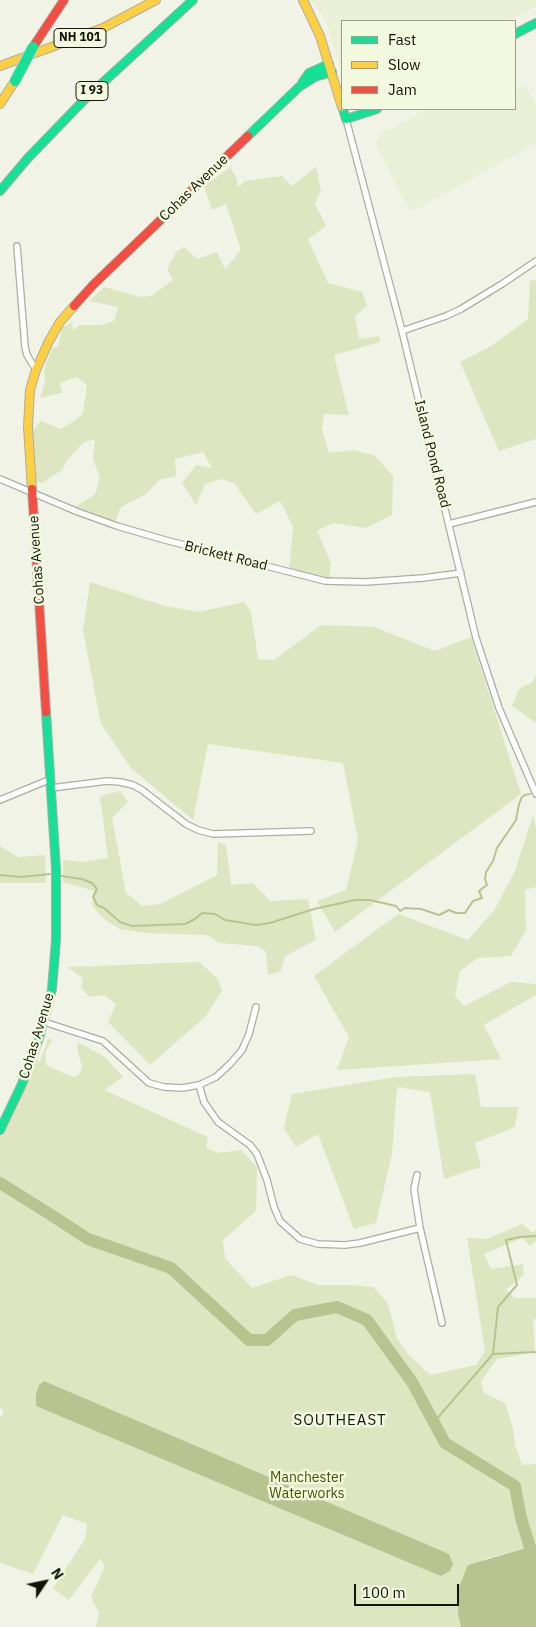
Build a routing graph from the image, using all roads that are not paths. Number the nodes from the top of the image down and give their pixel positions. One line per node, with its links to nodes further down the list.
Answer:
1 (64, 0): 10 (main road, bridge)
2 (156, 0): 7 (main road, NH 101)
3 (193, 0): 13 (main road, I 93)
4 (303, 0): 8 (main road, Island Pond Road)
5 (536, 23): 6 (main road)
6 (516, 33)
7 (0, 66)
8 (331, 68): 9 (main road, Island Pond Road); 17 (main road, Cohas Avenue)
9 (341, 101)
10 (0, 104)
11 (360, 110): 12 (main road)
12 (344, 111): 16 (street, Island Pond Road)
13 (0, 191)
14 (17, 246): 17 (street)
15 (536, 261): 16 (street)
16 (402, 331): 21 (street, Island Pond Road)
17 (36, 370): 19 (main road, Cohas Avenue)
18 (0, 478): 19 (street, Brickett Road)
19 (33, 493): 22 (street, Brickett Road); 23 (main road, Cohas Avenue)
20 (536, 502): 21 (street)
21 (449, 524): 22 (street, Island Pond Road)
22 (462, 573): 24 (street, Island Pond Road)
23 (51, 783): 25 (street); 26 (street); 28 (main road, Cohas Avenue)
24 (536, 794)
25 (0, 800)
26 (311, 831)
27 (256, 1007): 29 (street)
28 (44, 1022): 29 (street); 30 (main road, Cohas Avenue)
29 (199, 1085): 32 (street)
30 (0, 1130)
31 (417, 1175): 32 (street)
32 (420, 1228): 33 (street)
33 (442, 1323)

